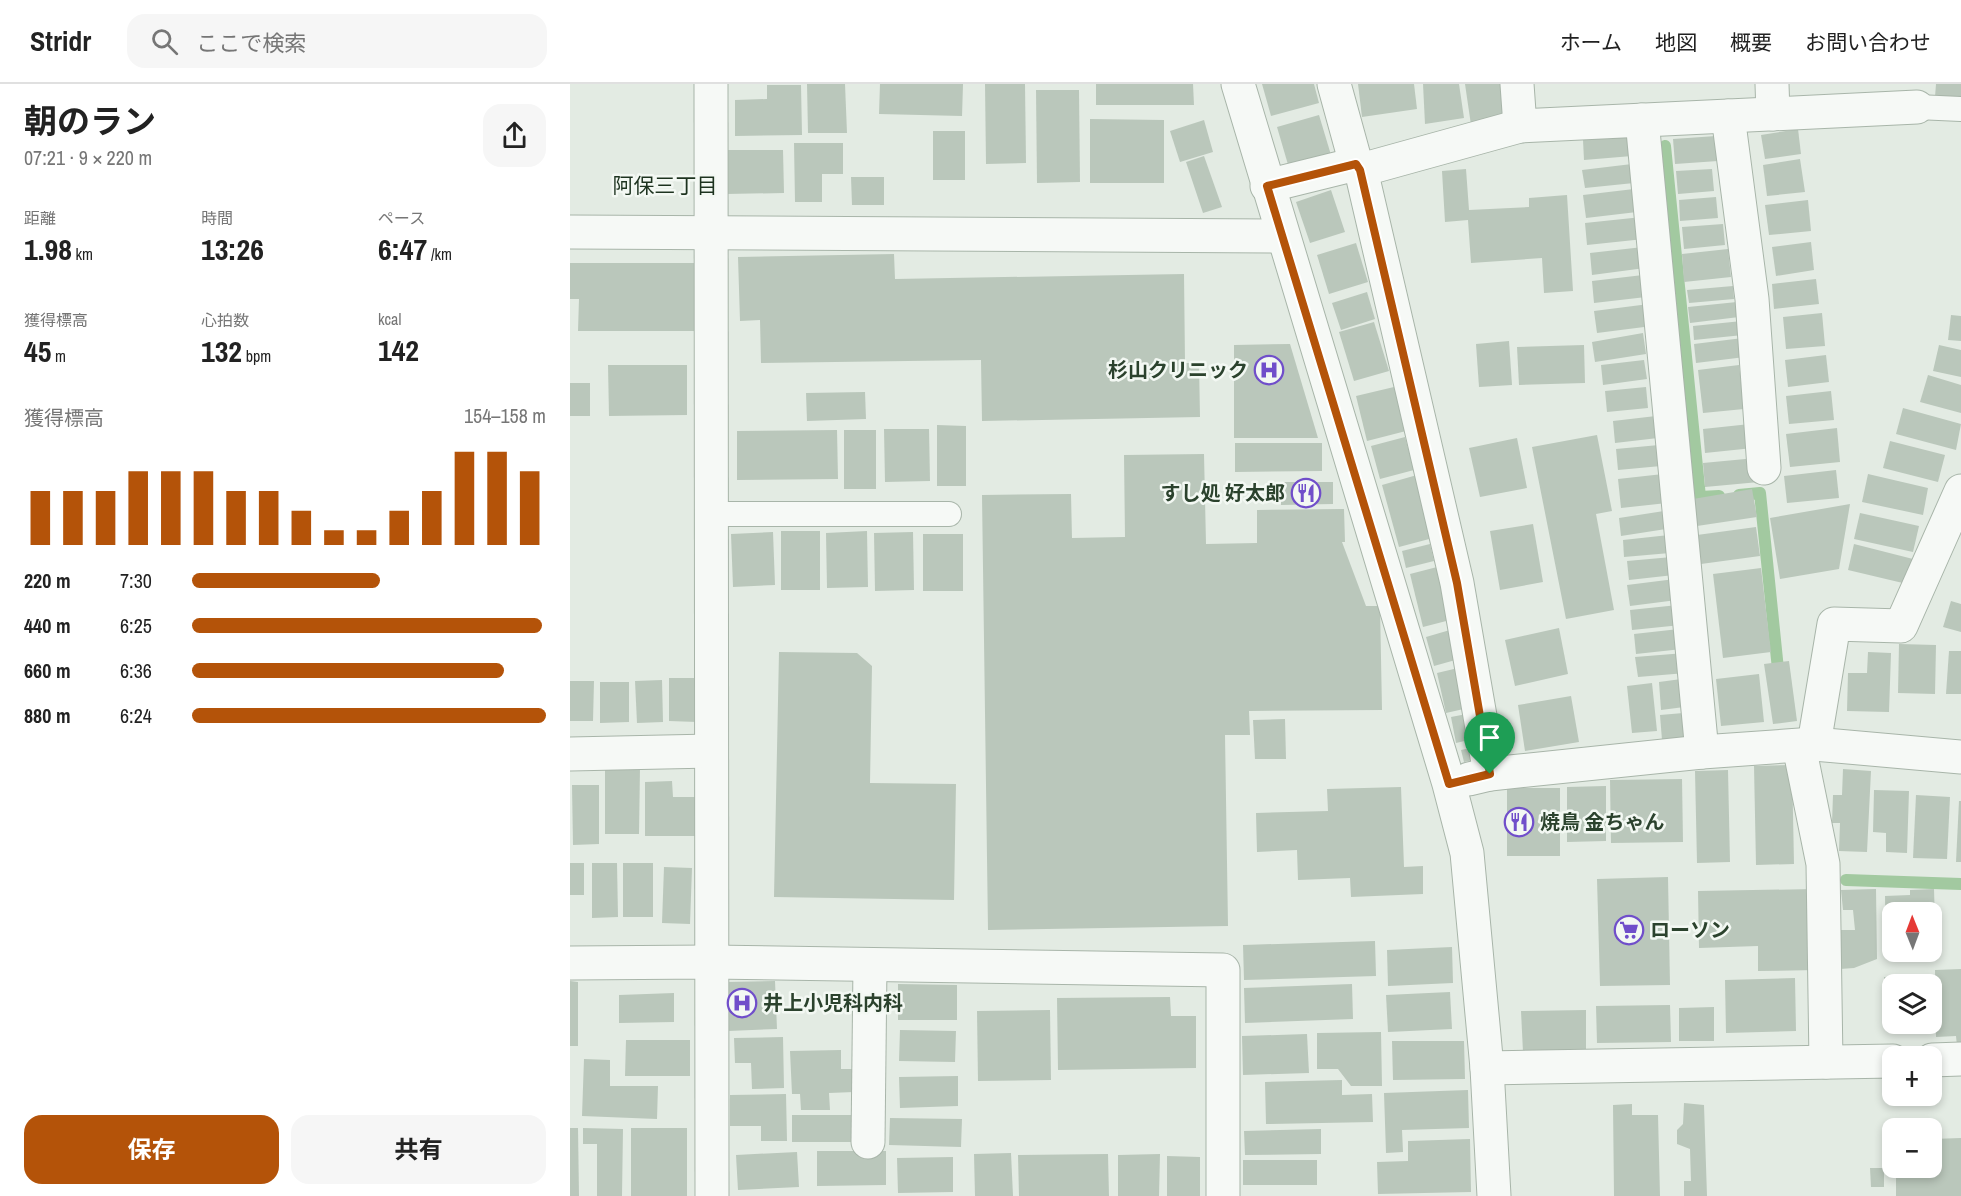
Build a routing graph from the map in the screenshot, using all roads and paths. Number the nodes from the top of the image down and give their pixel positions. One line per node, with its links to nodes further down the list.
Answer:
1 (711, 84): 13 (street)
2 (1238, 84): 12 (street)
3 (1334, 84): 11 (street)
4 (1517, 84): 10 (street)
5 (1772, 99): 6 (street); 8 (street)
6 (1917, 107): 7 (lane)
7 (1961, 109)
8 (1728, 116): 9 (street); 16 (street)
9 (1642, 120): 10 (street); 22 (street)
10 (1520, 126): 11 (street)
11 (1358, 167): 12 (street); 25 (street)
12 (1267, 186): 15 (street)
13 (711, 231): 14 (street); 15 (street); 18 (street)
14 (570, 232)
15 (1282, 236): 26 (street)
16 (1764, 468)
17 (1961, 491): 20 (street)
18 (711, 514): 19 (lane); 21 (street)
19 (949, 514)
20 (1807, 745): 22 (street); 24 (street); 33 (street)
21 (711, 752): 23 (street); 28 (street)
22 (1702, 752): 25 (street)
23 (570, 754)
24 (1961, 757)
25 (1490, 774): 26 (street)
26 (1449, 784): 34 (street)
27 (570, 963): 28 (street)
28 (711, 963): 29 (street); 36 (street)
29 (870, 965): 35 (street); 37 (street)
30 (1961, 1059): 31 (street)
31 (1942, 1060)
32 (1882, 1061): 33 (street)
33 (1826, 1062): 34 (street)
34 (1487, 1068): 38 (street)
35 (868, 1142)
36 (712, 1196)
37 (1223, 1196)
38 (1494, 1196)

